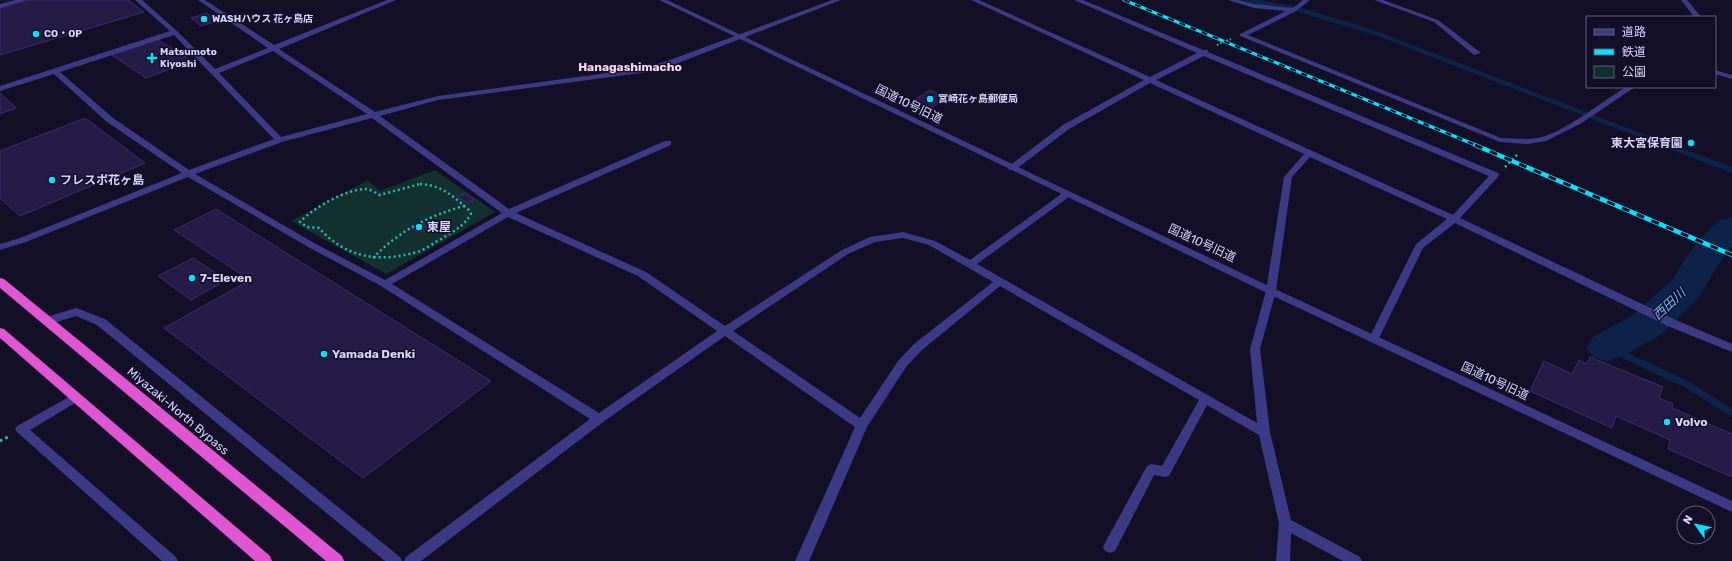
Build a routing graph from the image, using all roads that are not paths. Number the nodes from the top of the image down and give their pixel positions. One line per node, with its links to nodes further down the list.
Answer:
1 (23, 0): 15 (street)
2 (138, 0): 18 (street)
3 (201, 0): 20 (street)
4 (393, 0): 20 (street)
5 (662, 0): 19 (street, 国道10号旧道)
6 (818, 0): 14 (street)
7 (838, 0): 14 (street)
8 (974, 0): 27 (street)
9 (1078, 0): 21 (street)
10 (1231, 0): 16 (street)
11 (1307, 0): 16 (street)
12 (1378, 0): 22 (street)
13 (1684, 0): 17 (street)
14 (827, 4): 19 (street)
15 (0, 6)
16 (1294, 10): 29 (street)
17 (1697, 16)
18 (175, 32): 23 (street); 24 (street)
19 (741, 37): 30 (street); 34 (street, 国道10号旧道)
20 (272, 48): 24 (street); 30 (street)
21 (1205, 52): 27 (street); 38 (street)
22 (1477, 53)
23 (55, 71): 28 (street); 35 (street)
24 (214, 72): 31 (street)
25 (1716, 72): 26 (street)
26 (1732, 77)
27 (1150, 80): 33 (street); 34 (street)
28 (0, 88)
29 (1629, 88)
30 (375, 116): 31 (street); 37 (street)
31 (279, 140): 35 (street)
32 (668, 143): 37 (street)
33 (1309, 153): 38 (street); 44 (street)
34 (1012, 168): 36 (street, 国道10号旧道)
35 (189, 174): 39 (street); 43 (street)
36 (1067, 194): 40 (street); 44 (street, 国道10号旧道)
37 (508, 213): 43 (street); 47 (street)
38 (1454, 219): 48 (street); 49 (street)
39 (0, 247)
40 (970, 265): 42 (street); 47 (street)
41 (0, 282): 45 (highway, Miyazaki-North Bypass)
42 (1000, 282): 51 (street); 53 (street)
43 (385, 284): 52 (street)
44 (1271, 291): 48 (street, 国道10号旧道); 54 (street)
45 (47, 321): 60 (highway, Miyazaki-North Bypass); 61 (street)
46 (0, 332): 50 (highway)
47 (725, 332): 52 (street); 53 (street)
48 (1374, 338): 55 (street, 国道10号旧道)
49 (1732, 348)
50 (76, 397): 58 (street); 59 (highway)
51 (1205, 399): 54 (street); 57 (street)
52 (599, 419): 62 (street)
53 (862, 425): 63 (street)
54 (1264, 432): 56 (street)
55 (1732, 507)
56 (1285, 523): 64 (street); 65 (street)
57 (1110, 547)
58 (171, 561)
59 (265, 561)
60 (337, 561)
61 (395, 561)
62 (411, 561)
63 (802, 561)
64 (1283, 561)
65 (1355, 561)

